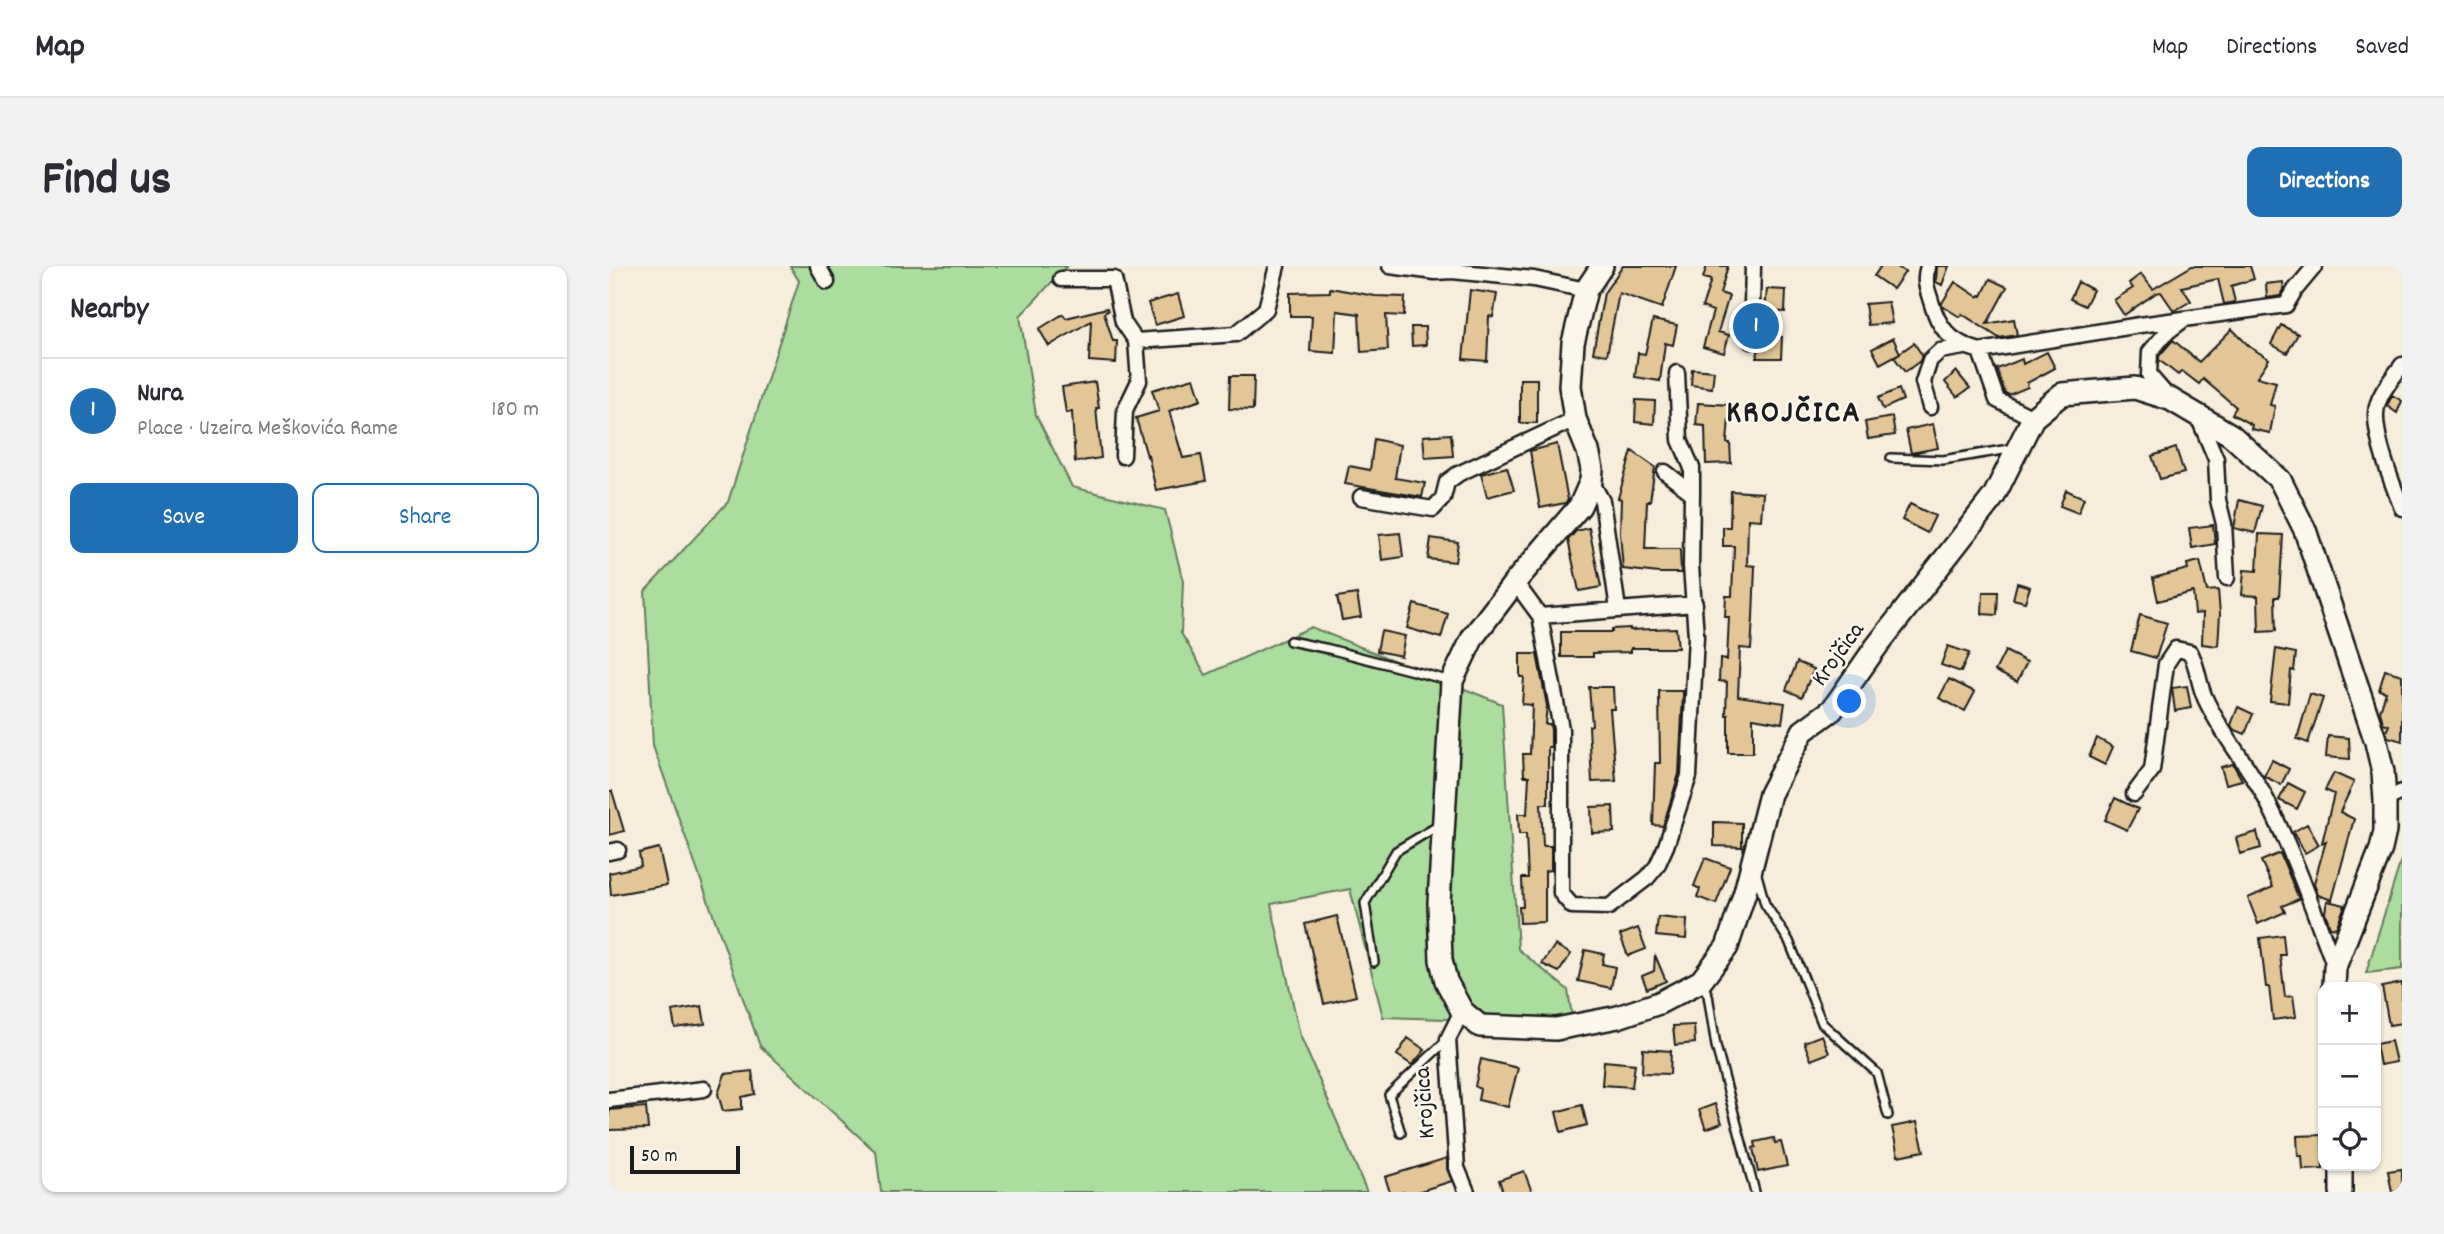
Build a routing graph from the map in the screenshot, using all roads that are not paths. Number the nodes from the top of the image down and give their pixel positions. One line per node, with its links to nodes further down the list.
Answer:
1 (818, 266): 10 (street)
2 (1277, 266): 13 (street)
3 (1390, 266): 8 (street)
4 (1602, 266): 11 (main road)
5 (1753, 266): 14 (street)
6 (1928, 266): 15 (street)
7 (2315, 266): 12 (street)
8 (1453, 269): 11 (street)
9 (1061, 279): 13 (street)
10 (827, 282)
11 (1586, 290): 23 (main road)
12 (2183, 320): 16 (street); 19 (street)
13 (1136, 341): 25 (street)
14 (1751, 341)
15 (1964, 347): 16 (street); 20 (street)
16 (1980, 351): 22 (street)
17 (2402, 365): 31 (street)
18 (1677, 373): 29 (street)
19 (2170, 399): 21 (main road, Krojčica); 22 (main road, Krojčica)
20 (1930, 407)
21 (2196, 413): 32 (street); 40 (main road, Krojčica)
22 (2033, 418): 24 (main road, Krojčica)
23 (1576, 419): 28 (main road); 30 (street)
24 (2018, 447): 26 (lane); 42 (main road, Krojčica)
25 (1123, 456)
26 (1891, 458)
27 (1665, 472): 29 (street)
28 (1591, 481): 33 (main road); 35 (street)
29 (1692, 493): 34 (street)
30 (1360, 497)
31 (2402, 508)
32 (2227, 578)
33 (1515, 582): 36 (street); 38 (main road)
34 (1695, 604): 35 (street); 36 (street)
35 (1618, 609): 36 (street)
36 (1540, 616)
37 (1290, 642): 38 (lane)
38 (1452, 681): 41 (main road)
39 (2134, 794): 44 (street, Krojčica)
40 (2393, 796): 44 (main road, Krojčica)
41 (1444, 821): 43 (lane); 46 (main road)
42 (1753, 860): 45 (main road, Krojčica); 50 (lane)
43 (1374, 961)
44 (2334, 977)
45 (1701, 981): 46 (main road, Krojčica); 54 (lane)
46 (1462, 1011): 47 (street, Krojčica)
47 (1448, 1039): 51 (lane); 53 (street, Krojčica)
48 (704, 1089): 49 (street)
49 (609, 1100)
50 (1888, 1115)
51 (1401, 1133)
52 (2341, 1171): 55 (main road)
53 (1467, 1192)
54 (1755, 1192)
55 (2341, 1192)

